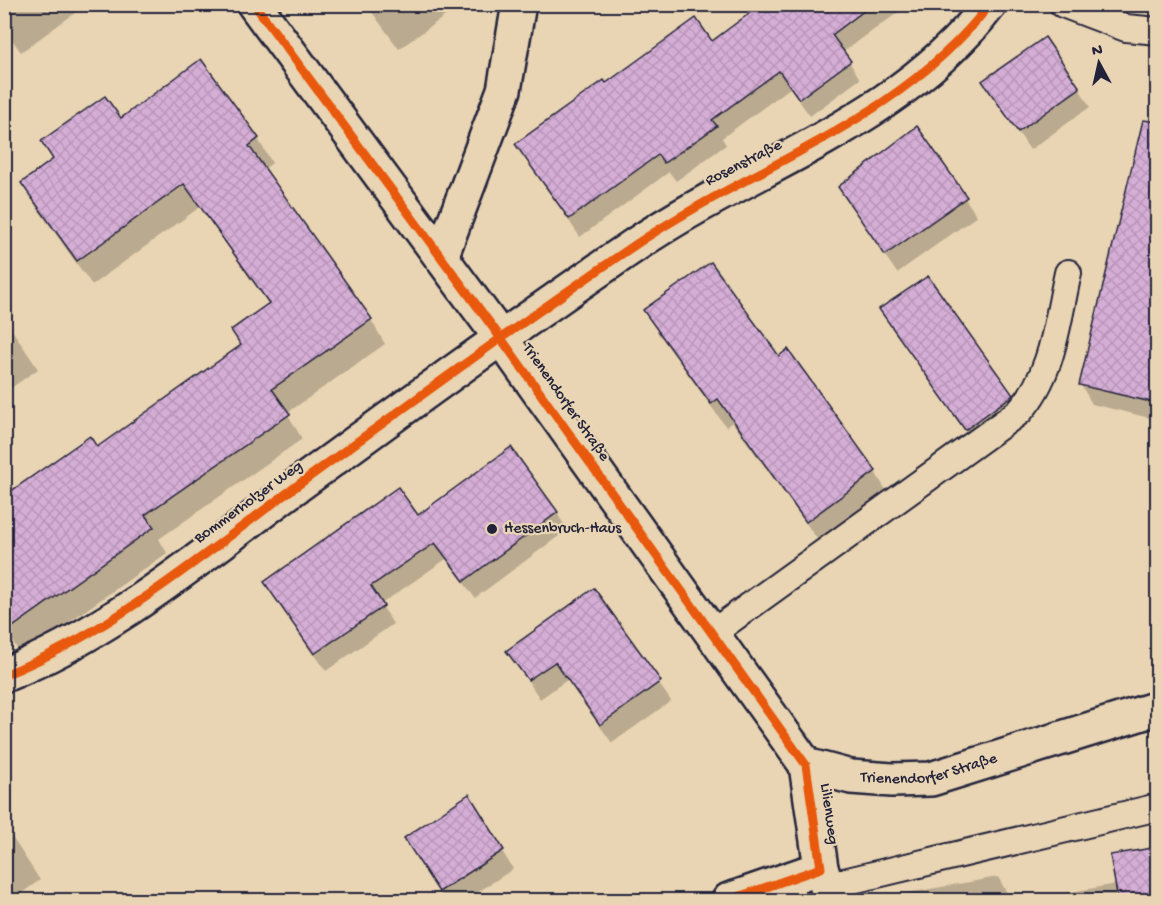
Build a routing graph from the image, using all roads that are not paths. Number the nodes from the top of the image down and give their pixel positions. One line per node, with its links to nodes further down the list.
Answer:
1 (254, 4): 6 (street, Trienendorfer Straße)
2 (519, 4): 6 (street)
3 (990, 4): 8 (street, Rosenstraße)
4 (1063, 4): 5 (lane)
5 (1158, 31)
6 (441, 257): 8 (street, Trienendorfer Straße)
7 (1068, 273): 9 (lane)
8 (500, 337): 9 (street, Trienendorfer Straße); 10 (street, Bommerholzer Weg)
9 (711, 634): 12 (street, Trienendorfer Straße)
10 (4, 675)
11 (1158, 708): 12 (street, Trienendorfer Straße)
12 (806, 765): 14 (street, Lilienweg)
13 (1158, 807): 14 (lane)
14 (827, 885): 15 (street)
15 (729, 900)

